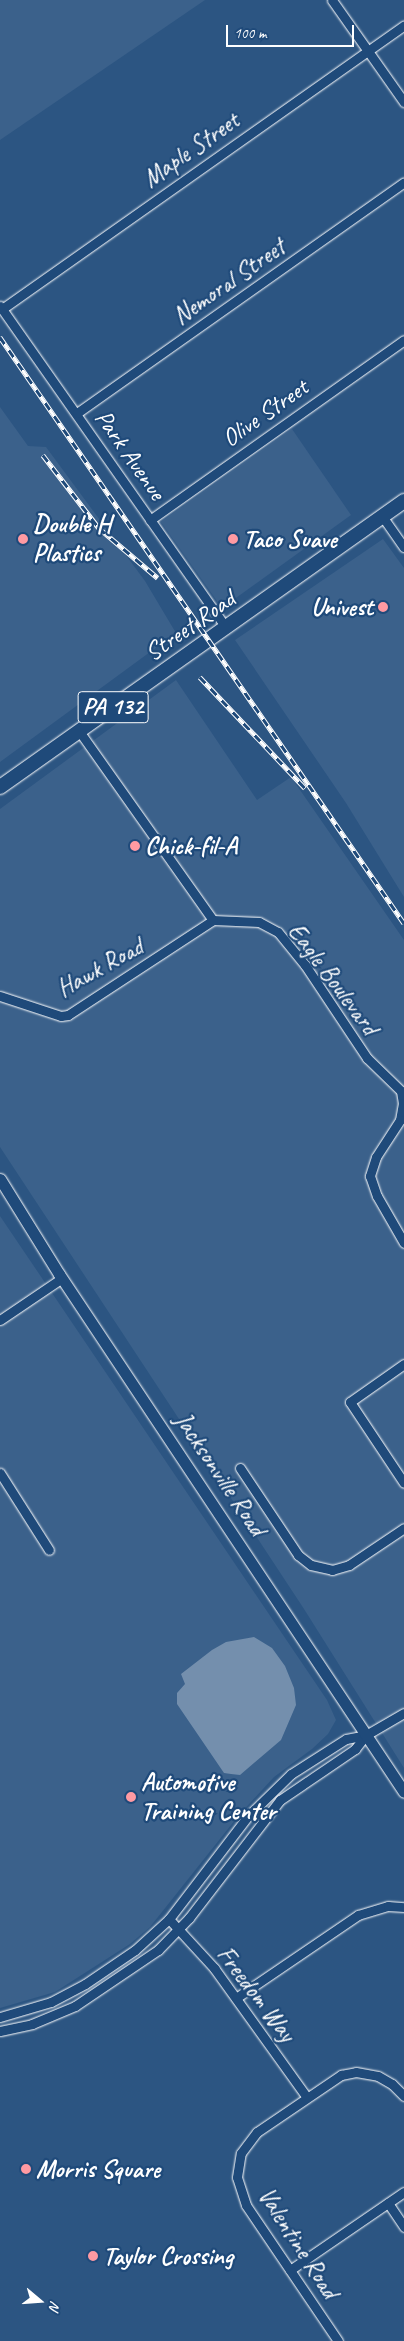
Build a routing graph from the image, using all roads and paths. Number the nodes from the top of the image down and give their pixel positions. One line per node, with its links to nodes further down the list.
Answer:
1 (332, 0): 3 (street)
2 (404, 25): 3 (street, Maple Street)
3 (367, 50): 4 (street); 6 (street, Maple Street)
4 (404, 102)
5 (404, 182): 8 (street, Nemoral Street)
6 (1, 307): 8 (street, Park Avenue)
7 (404, 340): 11 (street, Olive Street)
8 (77, 414): 11 (street, Park Avenue)
9 (404, 501): 10 (main road, Street Road / PA 132)
10 (382, 516): 12 (street); 13 (main road, Street Road / PA 132)
11 (150, 520): 13 (street, Park Avenue)
12 (404, 547)
13 (226, 628): 14 (main road, Street Road / PA 132)
14 (79, 731): 15 (main road, Street Road / PA 132); 16 (street)
15 (0, 787)
16 (213, 920): 17 (street, Hawk Road); 19 (street, Eagle Boulevard)
17 (0, 996)
18 (0, 1179): 20 (main road, Jacksonville Road)
19 (404, 1243)
20 (62, 1278): 21 (street); 29 (main road, Jacksonville Road)
21 (0, 1320)
22 (404, 1364): 25 (street)
23 (240, 1468): 26 (street)
24 (0, 1473): 27 (street)
25 (404, 1483)
26 (404, 1528)
27 (49, 1550)
28 (404, 1713): 29 (street)
29 (366, 1734): 30 (main road, Jacksonville Road); 32 (street); 33 (street)
30 (404, 1792)
31 (404, 1907): 34 (street)
32 (169, 1919): 33 (street, Freedom Way); 35 (street)
33 (178, 1930): 34 (street, Freedom Way); 36 (street)
34 (236, 1998): 37 (street, Freedom Way)
35 (0, 2016)
36 (0, 2031)
37 (306, 2096): 38 (street, Valentine Road); 42 (street, Valentine Road)
38 (404, 2096)
39 (404, 2192): 40 (street)
40 (388, 2203): 41 (street); 42 (street)
41 (404, 2227)
42 (290, 2270): 43 (street, Valentine Road)
43 (338, 2341)

